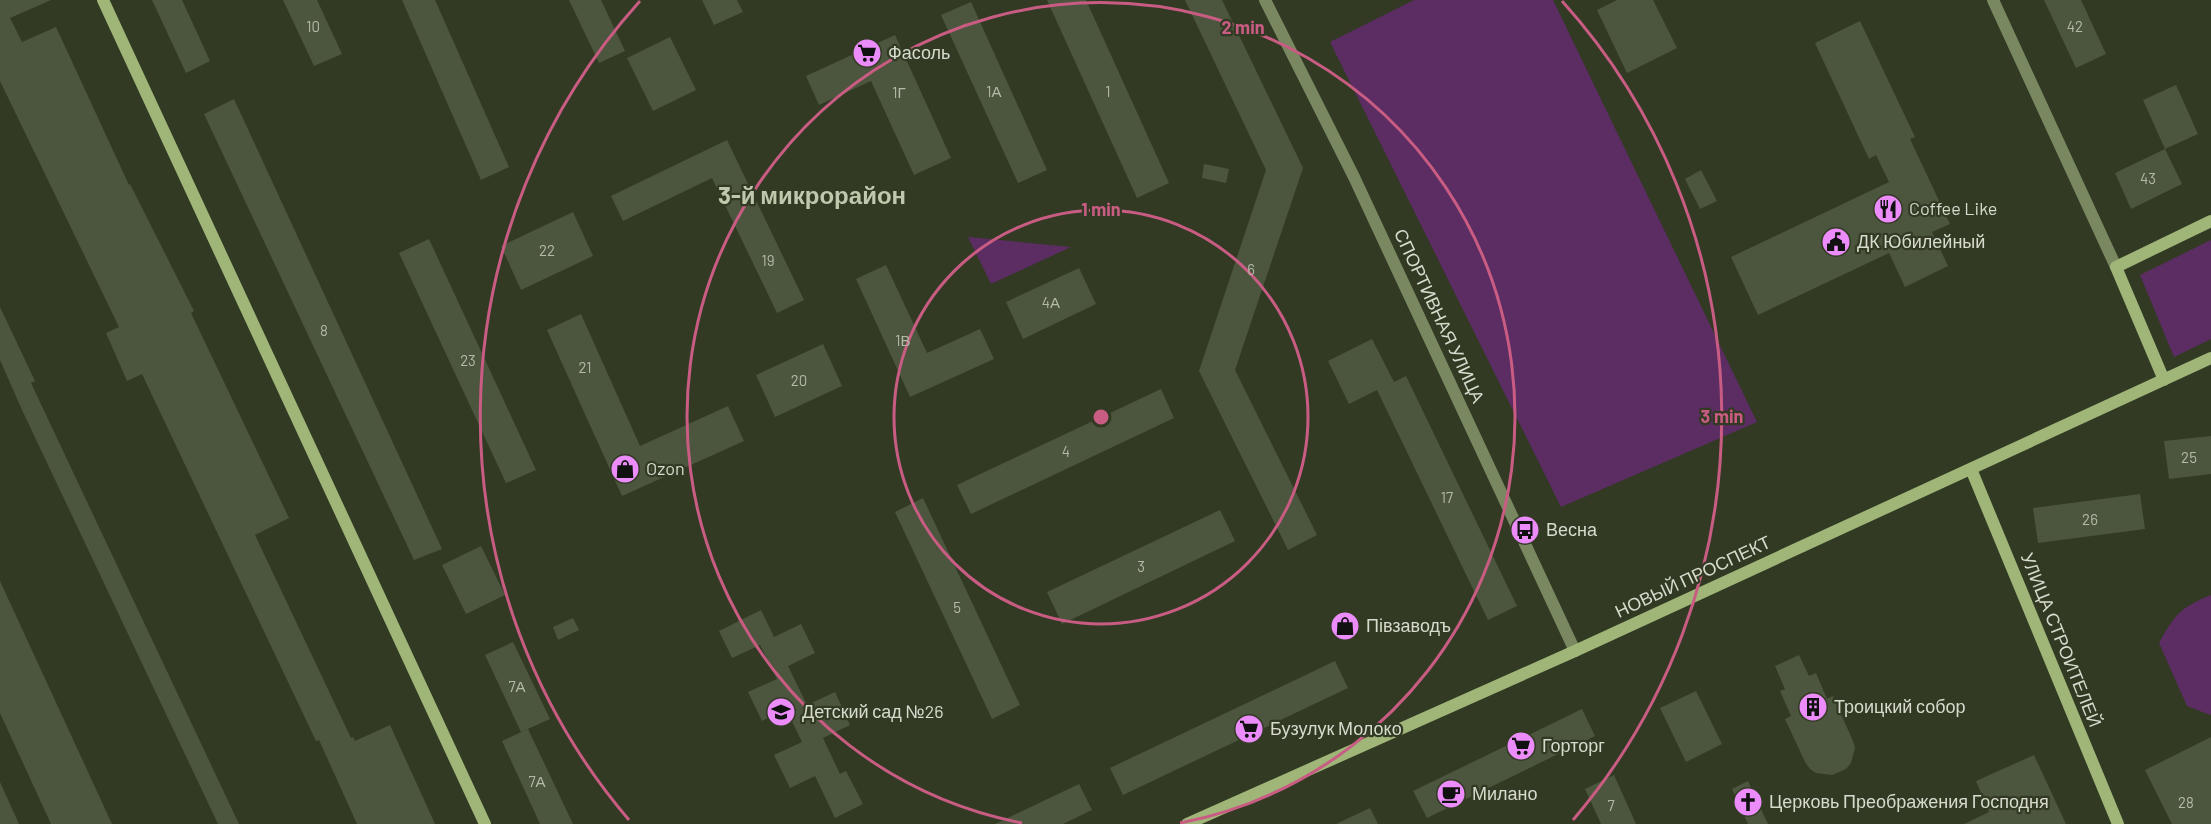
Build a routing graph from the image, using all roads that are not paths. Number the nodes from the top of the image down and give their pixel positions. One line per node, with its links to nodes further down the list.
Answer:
1 (103, 0): 10 (street)
2 (1265, 0): 9 (street, СПОРТИВНАЯ УЛИЦА)
3 (1993, 0): 5 (street)
4 (2211, 221): 5 (street)
5 (2116, 267): 7 (street)
6 (2211, 358): 7 (street, НОВЫЙ ПРОСПЕКТ)
7 (2164, 380): 8 (street, НОВЫЙ ПРОСПЕКТ)
8 (1971, 469): 9 (street, НОВЫЙ ПРОСПЕКТ); 12 (street, УЛИЦА СТРОИТЕЛЕЙ)
9 (1575, 651): 11 (street, НОВЫЙ ПРОСПЕКТ)
10 (485, 824)
11 (1187, 824)
12 (2118, 824)

